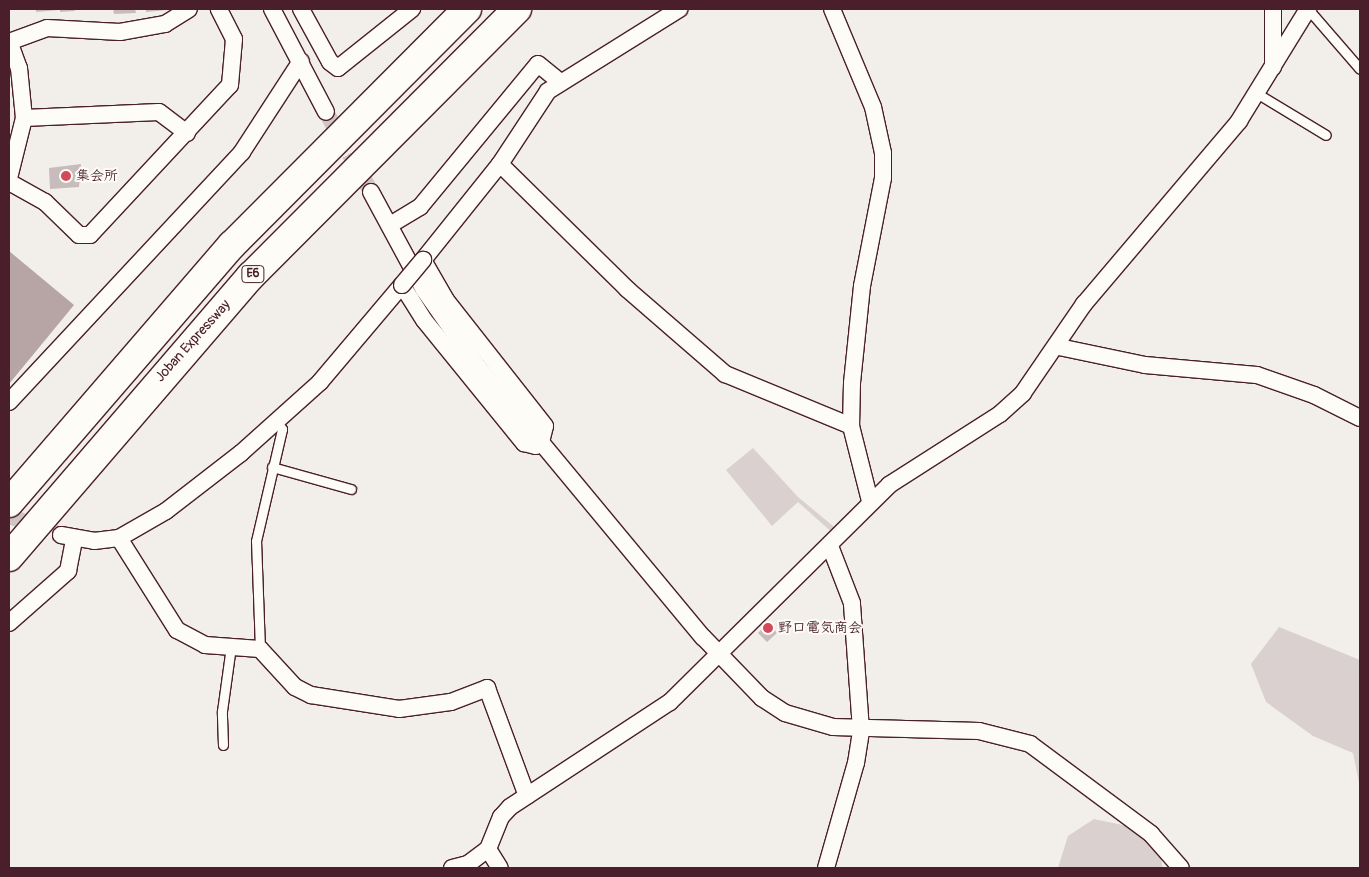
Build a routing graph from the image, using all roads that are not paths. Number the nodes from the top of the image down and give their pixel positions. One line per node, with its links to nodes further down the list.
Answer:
1 (189, 9): 12 (street)
2 (219, 9): 20 (street)
3 (272, 9): 13 (street)
4 (301, 9): 5 (street)
5 (412, 9)
6 (467, 9): 38 (highway, E6)
7 (517, 9): 41 (highway, Joban Expressway / E6)
8 (678, 9): 16 (street)
9 (832, 9): 33 (street)
10 (1273, 9): 14 (street)
11 (1308, 9): 14 (street); 15 (lane)
12 (9, 41): 19 (street)
13 (300, 61): 18 (street); 30 (street)
14 (1273, 69): 17 (street)
15 (1360, 69)
16 (559, 81): 22 (street); 26 (street)
17 (1258, 94): 21 (lane); 29 (street)
18 (326, 112)
19 (24, 118): 20 (street); 23 (street)
20 (187, 133): 24 (street)
21 (1326, 135)
22 (500, 164): 27 (street); 33 (street)
23 (9, 178)
24 (9, 182)
25 (370, 192): 26 (street)
26 (390, 226): 34 (street)
27 (423, 260): 28 (street, bridge); 34 (street)
28 (402, 285): 32 (street); 34 (street)
29 (1059, 348): 31 (street); 37 (street)
30 (9, 402)
31 (1360, 418)
32 (277, 422): 35 (lane); 39 (street)
33 (852, 426): 37 (street)
34 (541, 442): 45 (street)
35 (272, 467): 36 (lane); 44 (lane)
36 (351, 489)
37 (870, 501): 40 (street)
38 (9, 503)
39 (119, 538): 42 (street); 43 (street)
40 (830, 546): 45 (street); 46 (street)
41 (9, 557)
42 (9, 622)
43 (231, 646): 44 (street); 47 (lane)
44 (260, 649): 48 (street)
45 (718, 655): 46 (street); 48 (street)
46 (861, 730): 52 (street); 53 (street)
47 (223, 745)
48 (527, 796): 49 (street)
49 (488, 849): 50 (street); 51 (street)
50 (452, 868)
51 (500, 868)
52 (826, 868)
53 (1181, 868)

